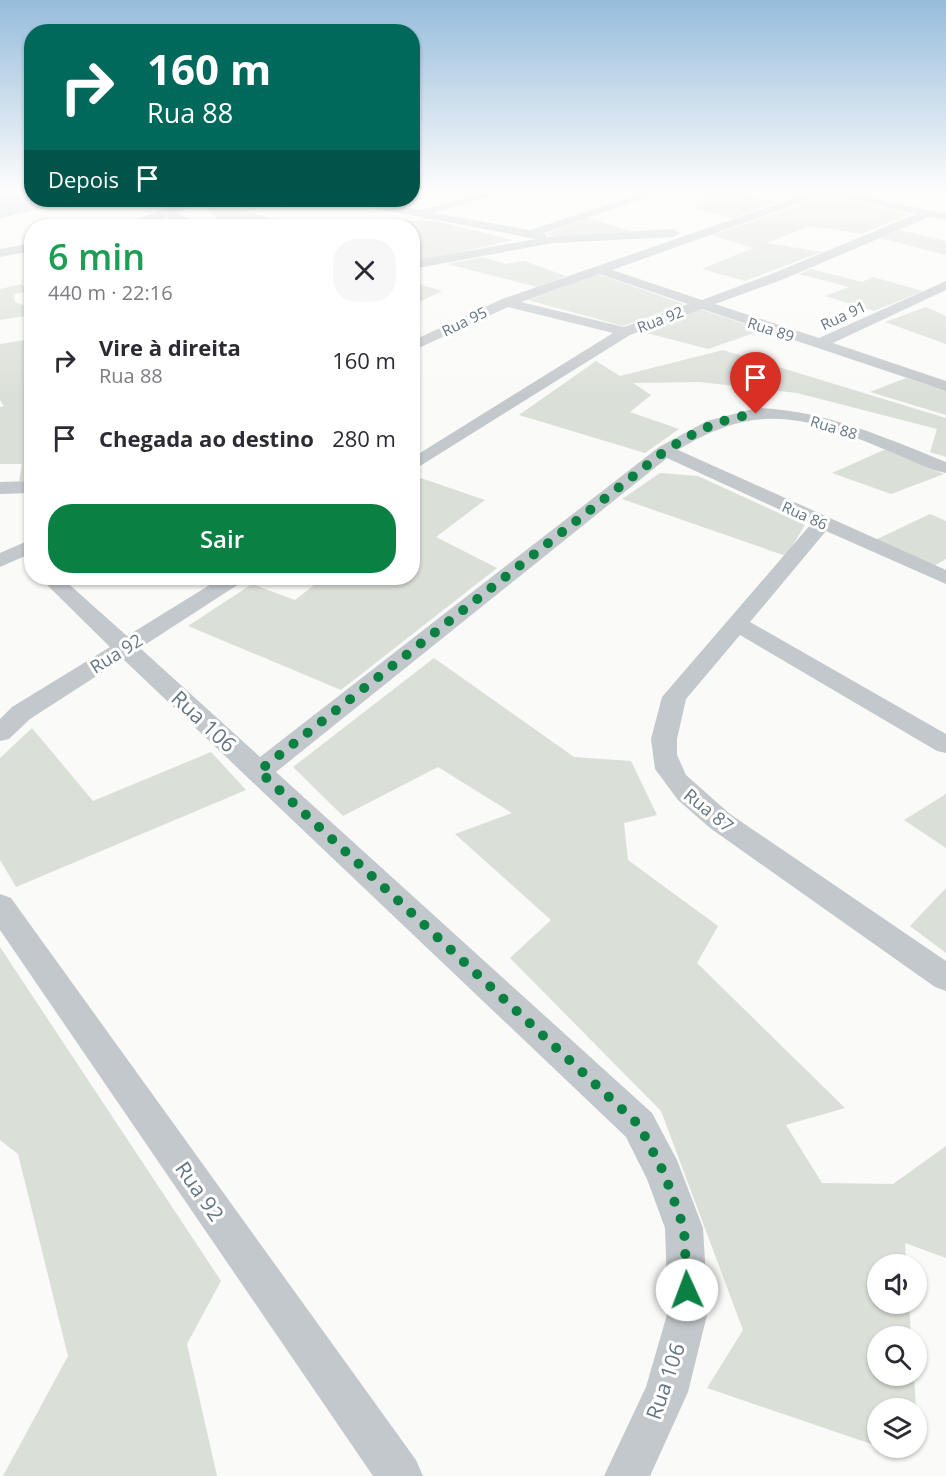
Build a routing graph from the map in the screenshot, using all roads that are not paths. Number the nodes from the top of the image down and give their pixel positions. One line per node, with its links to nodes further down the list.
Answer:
1 (449, 258): 4 (street)
2 (629, 258): 5 (street, Rua 95)
3 (822, 258): 8 (street, Rua 92)
4 (420, 263)
5 (597, 269): 7 (street, Rua 95); 8 (street, Rua 89)
6 (946, 285): 11 (street, Rua 91)
7 (507, 302): 9 (street); 10 (street, Rua 95)
8 (697, 304): 9 (street, Rua 92); 11 (street, Rua 89)
9 (625, 332): 14 (street, Rua 92)
10 (420, 343)
11 (819, 344): 12 (street, Rua 89)
12 (946, 386)
13 (665, 451): 15 (street, Rua 88); 18 (street, Rua 86); 28 (street, Rua 88)
14 (420, 461)
15 (946, 468)
16 (24, 487): 17 (street)
17 (0, 488)
18 (823, 523): 21 (street, Rua 86); 24 (street, Rua 87)
19 (24, 553): 20 (street)
20 (0, 561)
21 (946, 578)
22 (58, 585): 25 (street, Rua 106)
23 (224, 585): 25 (street, Rua 92)
24 (736, 623): 27 (street); 30 (street, Rua 87)
25 (124, 647): 26 (street, Rua 92); 28 (street, Rua 106)
26 (0, 733)
27 (946, 745)
28 (259, 771): 32 (street, Rua 106)
29 (0, 906): 31 (street, Rua 92)
30 (946, 978)
31 (400, 1476)
32 (627, 1476)

